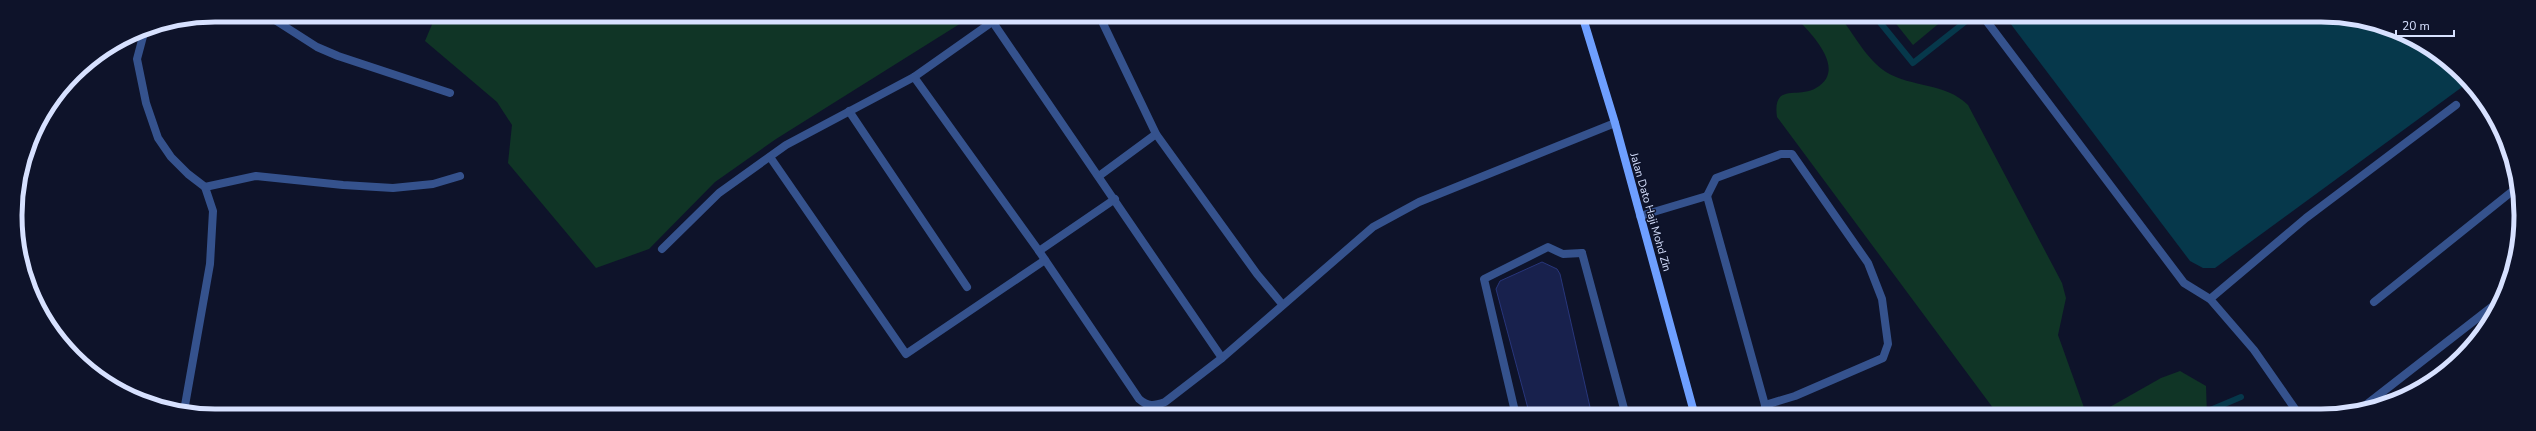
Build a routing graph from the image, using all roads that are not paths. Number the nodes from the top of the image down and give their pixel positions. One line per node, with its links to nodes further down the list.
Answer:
1 (278, 22): 9 (street)
2 (991, 22): 8 (street)
3 (993, 22): 16 (street)
4 (1102, 22): 13 (street)
5 (1584, 22): 12 (main road, Jalan Dato Haji Mohd Zin)
6 (1987, 22): 26 (street)
7 (143, 36): 17 (street)
8 (914, 77): 11 (street); 23 (street)
9 (450, 92)
10 (2456, 106): 26 (street)
11 (848, 111): 14 (street); 25 (street)
12 (1615, 123): 21 (main road, Jalan Dato Haji Mohd Zin); 28 (street)
13 (1156, 134): 16 (street); 28 (street)
14 (770, 157): 22 (street); 24 (street)
15 (460, 176): 17 (street)
16 (1099, 176): 20 (street)
17 (205, 187): 32 (street)
18 (2512, 191): 27 (street)
19 (1707, 196): 21 (street); 33 (street); 33 (street)
20 (1115, 199): 23 (street); 30 (street)
21 (1640, 216): 36 (main road, Jalan Dato Haji Mohd Zin)
22 (662, 249)
23 (1039, 251): 24 (street)
24 (1045, 260): 30 (street)
25 (967, 288)
26 (2210, 299): 38 (street)
27 (2374, 302)
28 (1282, 304): 30 (street)
29 (2491, 307): 31 (street)
30 (1222, 358)
31 (2369, 402)
32 (185, 406)
33 (1765, 406): 37 (street)
34 (1514, 409): 35 (street)
35 (1624, 409)
36 (1693, 409)
37 (1765, 409)
38 (2295, 409)

